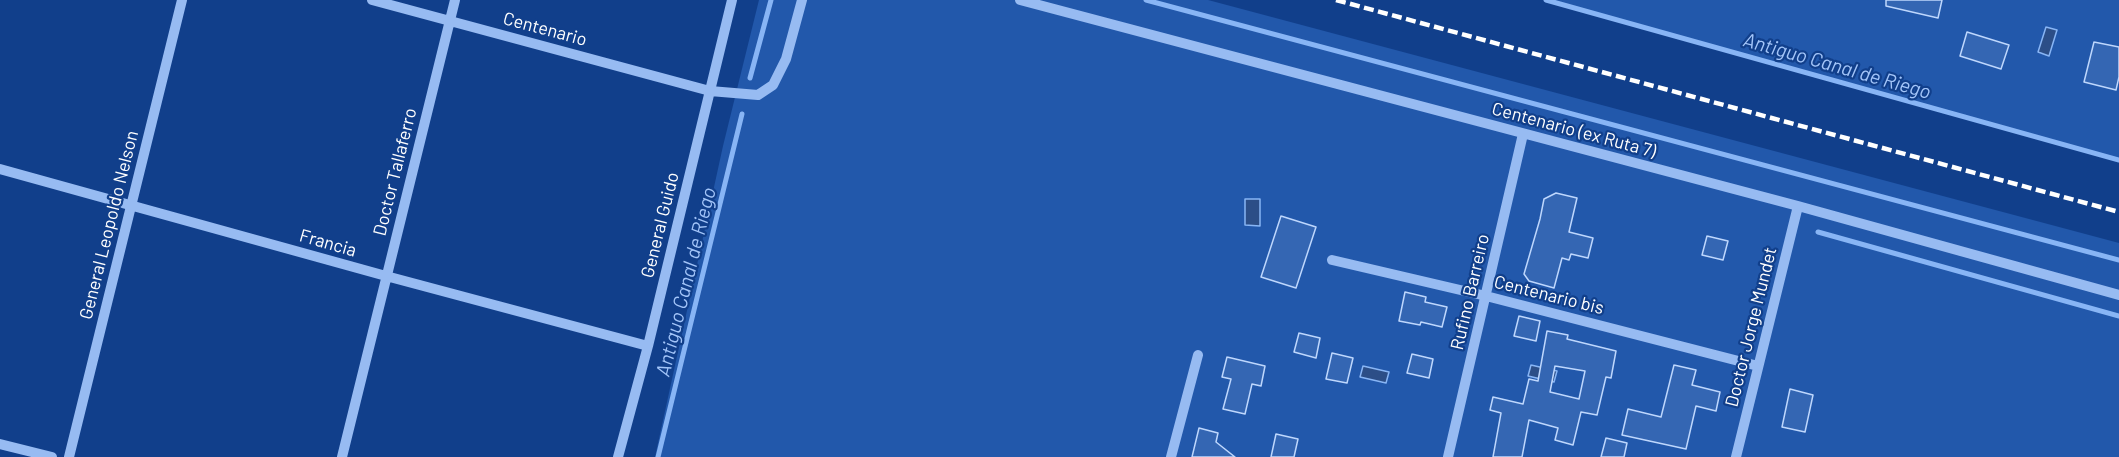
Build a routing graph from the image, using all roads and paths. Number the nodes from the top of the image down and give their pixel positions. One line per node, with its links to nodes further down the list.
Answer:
1 (182, 0): 11 (street, General Leopoldo Nelson)
2 (372, 0): 7 (street, Centenario)
3 (455, 0): 7 (street, Doctor Tallaferro)
4 (732, 0): 8 (street, General Guido)
5 (802, 0): 8 (street)
6 (1020, 0): 9 (street, Centenario (ex Ruta 7))
7 (449, 20): 8 (street, Centenario); 14 (street, Doctor Tallaferro)
8 (710, 90): 17 (street, General Guido)
9 (1523, 134): 12 (street, Centenario (ex Ruta 7)); 16 (street, Rufino Barreiro)
10 (0, 169): 11 (street, Francia)
11 (131, 205): 14 (street, Francia); 22 (street, General Leopoldo Nelson)
12 (1798, 206): 15 (street, Centenario (ex Ruta 7)); 19 (street, Doctor Jorge Mundet)
13 (1332, 260): 16 (street, Centenario bis)
14 (386, 276): 17 (street, Francia); 23 (street, Doctor Tallaferro)
15 (2119, 295)
16 (1486, 296): 19 (street, Centenario bis); 26 (street, Rufino Barreiro)
17 (648, 346): 24 (street, General Guido)
18 (1198, 355): 25 (street)
19 (1758, 366): 27 (street, Doctor Jorge Mundet)
20 (0, 444): 21 (street)
21 (52, 457)
22 (69, 457)
23 (342, 457)
24 (618, 457)
25 (1171, 457)
26 (1448, 457)
27 (1736, 457)

